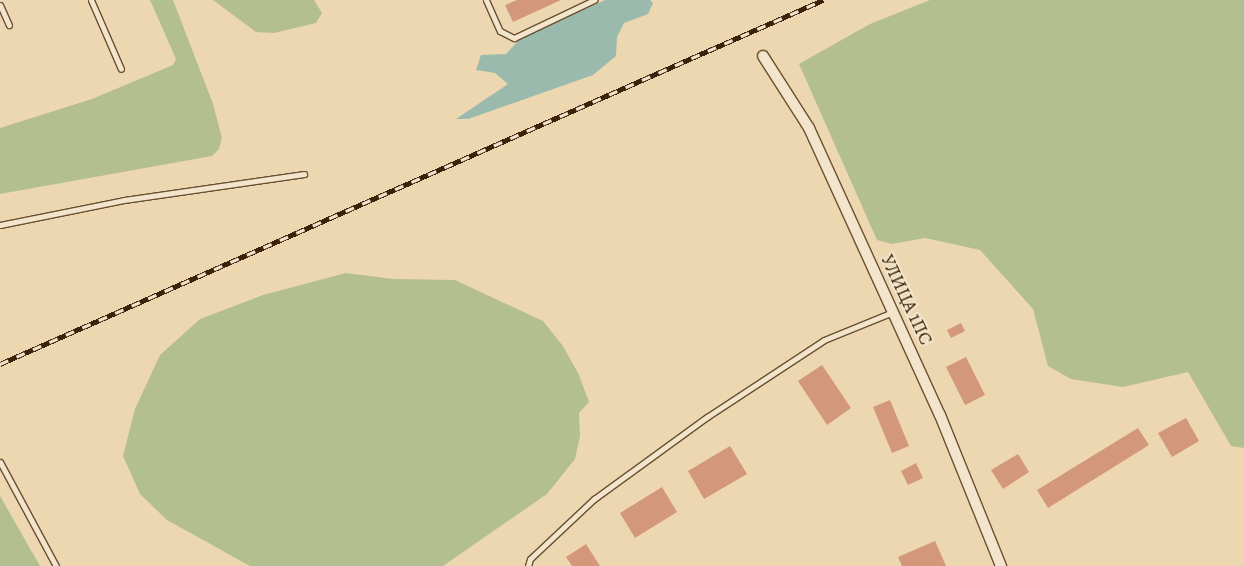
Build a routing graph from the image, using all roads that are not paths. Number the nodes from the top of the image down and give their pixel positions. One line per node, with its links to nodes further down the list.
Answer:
1 (91, 0): 7 (lane)
2 (486, 0): 3 (lane)
3 (594, 0)
4 (0, 5): 5 (lane)
5 (9, 24)
6 (763, 56): 10 (street, УЛИЦА 1ПС)
7 (121, 69)
8 (304, 174): 9 (lane)
9 (0, 224)
10 (893, 312): 13 (lane); 14 (street, УЛИЦА 1ПС)
11 (0, 462): 12 (lane)
12 (56, 566)
13 (528, 566)
14 (1001, 566)

